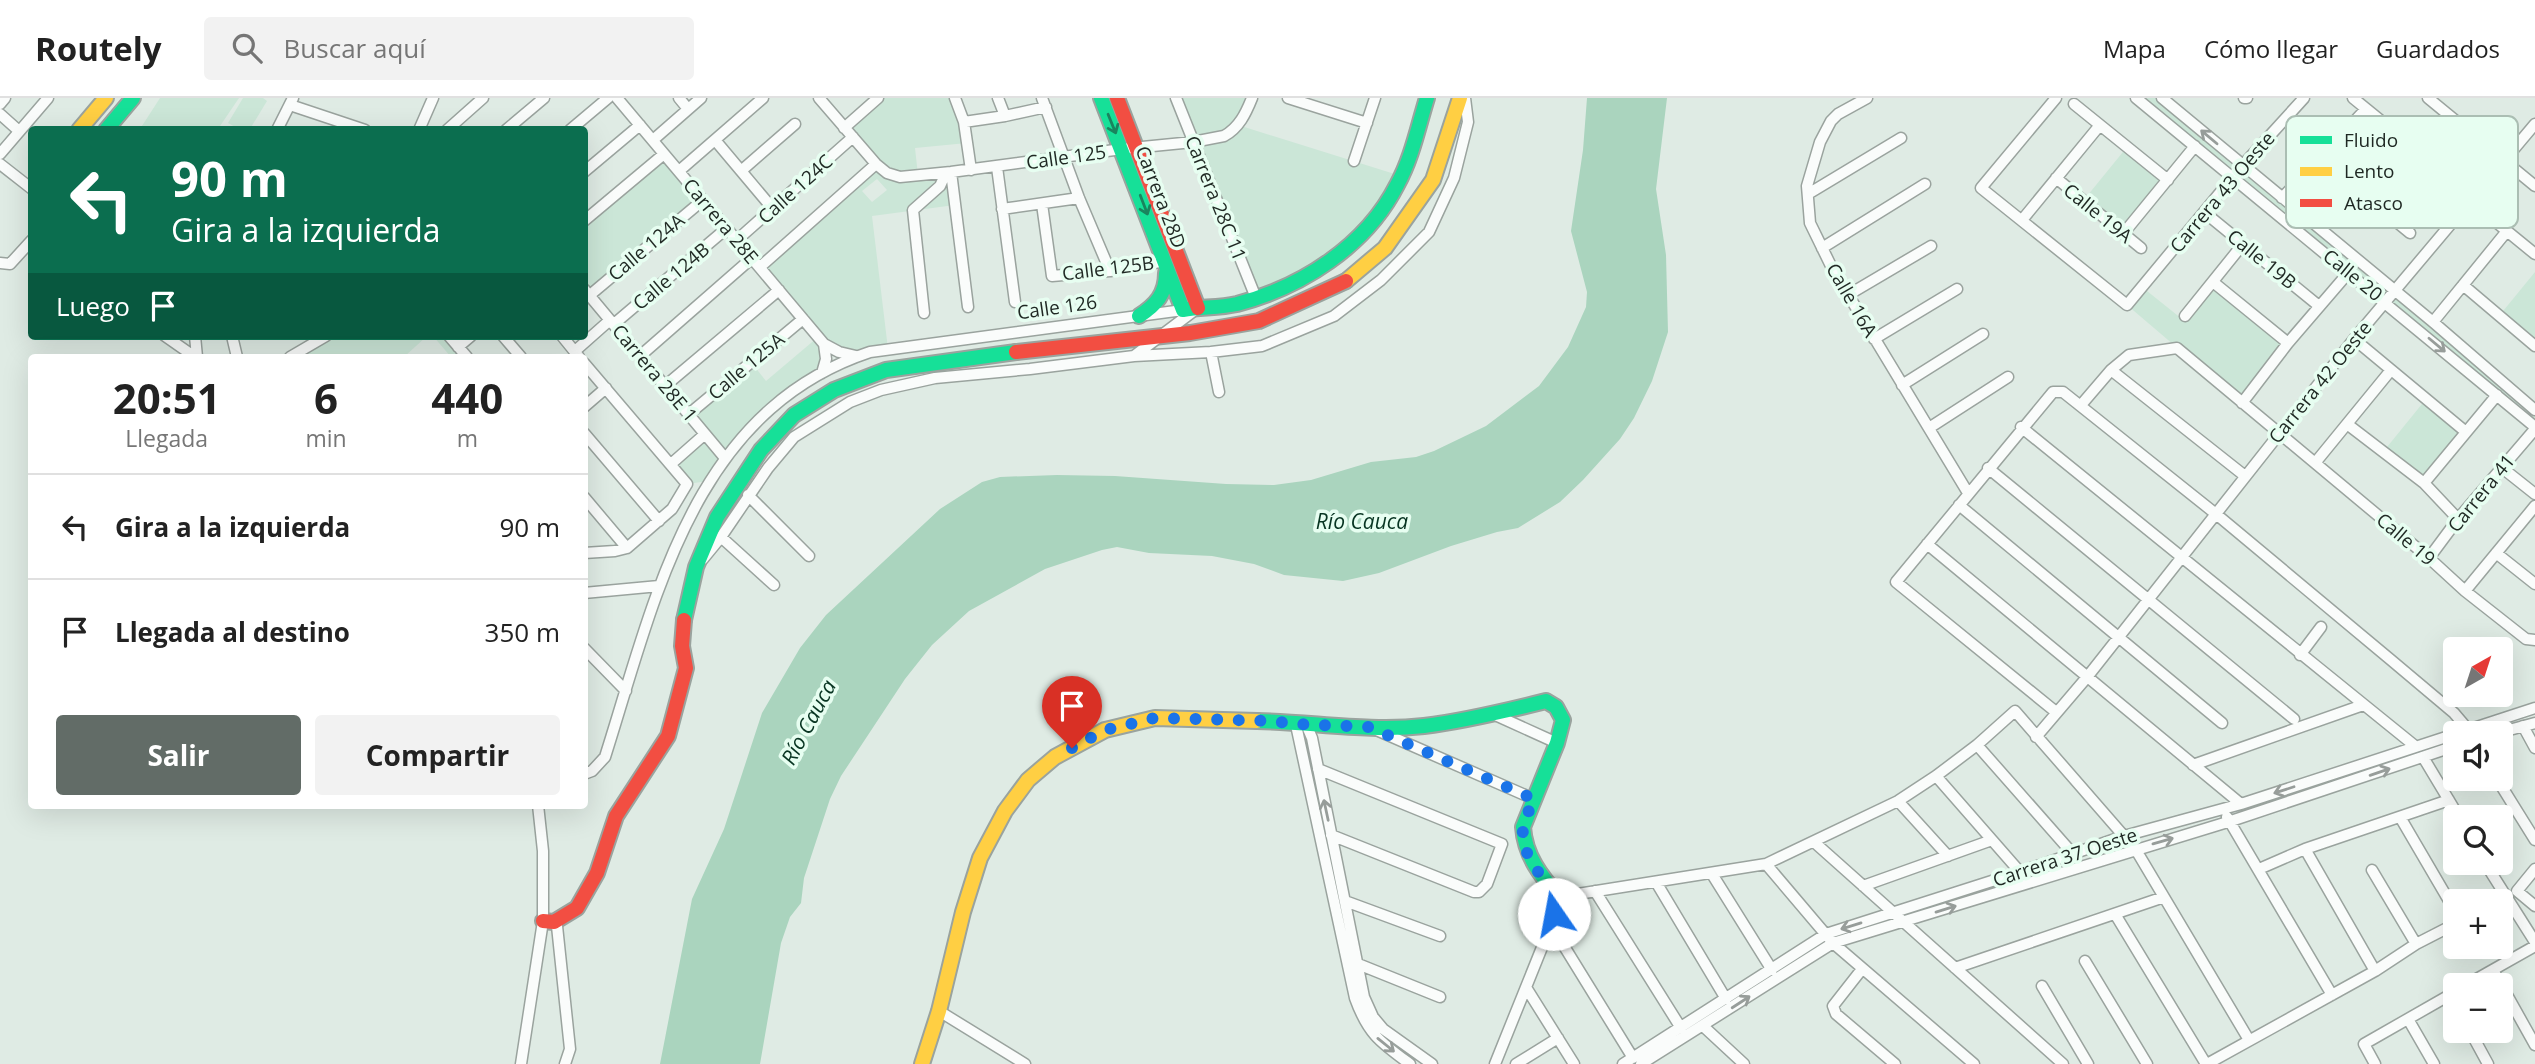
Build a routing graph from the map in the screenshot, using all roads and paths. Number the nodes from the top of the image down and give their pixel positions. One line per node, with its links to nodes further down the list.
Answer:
1 (5, 98): 35 (street)
2 (48, 98): 62 (street)
3 (106, 98): 53 (street)
4 (133, 98): 54 (street)
5 (433, 98): 57 (street)
6 (483, 98): 58 (street)
7 (544, 98): 59 (street)
8 (608, 98): 60 (street)
9 (617, 98): 51 (street, Carrera 28E)
10 (679, 98): 37 (street)
11 (701, 98): 37 (street)
12 (762, 98): 67 (street)
13 (819, 98): 61 (street)
14 (878, 98): 61 (street)
15 (955, 98): 46 (street)
16 (998, 98): 40 (street)
17 (1101, 98): 71 (street, Carrera 28D, one-way to 71)
18 (1117, 98): 71 (street, Carrera 28D)
19 (1177, 98): 68 (street, Carrera 28C 11)
20 (1252, 98): 68 (street, Calle 125)
21 (1288, 98): 48 (street)
22 (1376, 98): 48 (street)
23 (1427, 98): 136 (street, Calle 126)
24 (1462, 98): 47 (street); 66 (street)
25 (1867, 98): 32 (street, Calle 16A)
26 (2056, 98): 103 (street)
27 (2137, 98): 70 (street, Calle 20)
28 (2162, 98): 78 (street, Calle 20, one-way to 28)
29 (2304, 98): 41 (street, Carrera 43 Oeste)
30 (2353, 98): 38 (street)
31 (2428, 98): 44 (street)
32 (1855, 101): 92 (street, Calle 16A)
33 (292, 102): 55 (street); 56 (street)
34 (1044, 102): 40 (street); 74 (street)
35 (0, 104)
36 (2074, 104): 52 (street)
37 (688, 109): 65 (street)
38 (2366, 109): 42 (street); 43 (street)
39 (0, 114): 62 (street)
40 (1005, 116): 46 (street)
41 (2288, 116)
42 (2360, 116)
43 (2375, 116)
44 (2450, 116)
45 (2286, 118): 78 (street, Carrera 43 Oeste)
46 (964, 122): 81 (street)
47 (1468, 122): 66 (street); 163 (street)
48 (1367, 123): 75 (street)
49 (795, 124): 83 (street)
50 (2535, 124): 69 (street, Carrera 42 Oeste)
51 (640, 125): 65 (street, Carrera 28E); 80 (street)
52 (2100, 125): 87 (street); 88 (street)
53 (82, 126)
54 (109, 126)
55 (279, 126)
56 (355, 126)
57 (421, 126)
58 (453, 126)
59 (511, 126)
60 (575, 126)
61 (844, 128): 63 (street)
62 (19, 131): 73 (street)
63 (853, 138): 77 (street); 99 (street, Calle 124C)
64 (1900, 138): 92 (street)
65 (653, 140): 72 (street, Carrera 28E)
66 (1446, 140): 149 (street)
67 (715, 141): 82 (street); 83 (street)
68 (1193, 142): 71 (street, Calle 125); 136 (street, Carrera 28C 11)
69 (2518, 144)
70 (2196, 146): 86 (street, Calle 20); 88 (street)
71 (1130, 149): 74 (street, Calle 125); 122 (street, Carrera 28D, one-way to 122); 127 (street, Carrera 28D)
72 (664, 154): 82 (street, Carrera 28E); 102 (street)
73 (0, 155)
74 (1065, 158): 79 (street, Calle 125); 94 (street)
75 (1354, 161)
76 (0, 163): 90 (street)
77 (876, 164): 85 (street, Calle 125); 124 (street)
78 (2243, 165): 86 (street, Carrera 43 Oeste); 95 (street, Calle 20)
79 (997, 167): 81 (street, Calle 125); 100 (street)
80 (588, 169)
81 (971, 170): 85 (street, Calle 125)
82 (679, 171): 96 (street, Carrera 28E)
83 (741, 171): 99 (street)
84 (2518, 172): 91 (street)
85 (948, 173): 141 (street); 143 (street)
86 (2233, 177): 101 (street, Carrera 43 Oeste); 104 (street, Calle 20)
87 (2056, 178): 103 (street); 113 (street, Calle 19A)
88 (2168, 180): 113 (street)
89 (1925, 184): 118 (street)
90 (28, 185)
91 (2535, 186)
92 (1808, 194): 118 (street, Calle 16A)
93 (2286, 194): 95 (street)
94 (1079, 198): 98 (street); 125 (street)
95 (2282, 198): 97 (street, Calle 20)
96 (703, 200): 105 (street, Carrera 28E); 133 (street, Calle 124A)
97 (2286, 201)
98 (1042, 204): 100 (street); 125 (street, Calle 125B)
99 (773, 209): 114 (street, Calle 124C)
100 (1002, 209): 137 (street)
101 (2204, 212): 103 (street, Carrera 43 Oeste); 116 (street, Calle 19B)
102 (588, 218)
103 (2022, 220)
104 (2286, 220)
105 (727, 228): 114 (street, Carrera 28E); 147 (street, Calle 124B)
106 (2295, 228): 126 (street, Calle 20)
107 (2319, 228): 132 (street, Calle 20)
108 (2404, 228): 112 (street)
109 (2446, 228): 132 (street, Carrera 42 Oeste)
110 (2503, 228): 111 (street)
111 (2507, 231): 120 (street); 129 (street)
112 (2410, 233)
113 (2123, 234): 119 (street, Calle 19A)
114 (737, 240): 121 (street, Carrera 28E)
115 (28, 244): 123 (street)
116 (2244, 244): 128 (street); 140 (street, Calle 19B)
117 (1931, 246): 135 (street)
118 (1822, 248): 135 (street, Calle 16A)
119 (2141, 248)
120 (2535, 254)
121 (752, 258): 124 (street, Carrera 28E); 169 (street)
122 (1165, 261): 125 (street, Calle 125B); 142 (street, Carrera 28D); 144 (street)
123 (0, 263)
124 (760, 267): 131 (street, Carrera 28E)
125 (1110, 271)
126 (2349, 272): 138 (street, Calle 20); 140 (street)
127 (1188, 279): 139 (street); 142 (street, Carrera 28D)
128 (2213, 282): 145 (street); 159 (street)
129 (2463, 285): 148 (street); 162 (street)
130 (1957, 289): 151 (street)
131 (779, 290): 146 (street, Carrera 28E); 178 (street)
132 (2394, 290): 138 (street, Carrera 42 Oeste); 148 (street, Calle 20)
133 (588, 291)
134 (588, 293): 147 (street, Carrera 28E 1)
135 (1848, 295): 151 (street, Calle 16A)
136 (1256, 298): 139 (street, Calle 126)
137 (1015, 302)
138 (2385, 302): 152 (street, Carrera 42 Oeste); 181 (street, Calle 20, one-way to 181)
139 (1226, 305): 142 (street, Calle 126)
140 (2319, 306): 159 (street)
141 (968, 307)
142 (1191, 309): 144 (street, Calle 126); 149 (street)
143 (924, 313)
144 (1139, 316): 170 (street, Calle 126)
145 (2185, 316)
146 (803, 319): 160 (street, Carrera 28E); 186 (street, Calle 125A)
147 (612, 322): 168 (street, Calle 124B); 169 (street, Carrera 28E 1)
148 (2433, 322): 185 (street, Calle 20)
149 (1165, 334): 171 (street); 221 (street)
150 (1983, 334): 177 (street)
151 (1874, 338): 177 (street, Calle 16A)
152 (2354, 339): 174 (street); 193 (street, Carrera 42 Oeste)
153 (170, 340): 164 (street)
154 (319, 340): 165 (street)
155 (453, 340): 161 (street)
156 (466, 340): 161 (street)
157 (506, 340): 167 (street)
158 (565, 340): 168 (street)
159 (2288, 343): 182 (street)
160 (824, 344): 170 (street, Carrera 28E); 175 (street)
161 (458, 346): 166 (street)
162 (2535, 346)
163 (1211, 352): 171 (street); 180 (street)
164 (191, 354)
165 (295, 354)
166 (464, 354)
167 (518, 354)
168 (577, 354)
169 (640, 356): 178 (street, Carrera 28E 1)
170 (857, 356): 175 (street, Calle 126)
171 (1134, 356): 206 (street)
172 (588, 368): 179 (street)
173 (2111, 370): 182 (street, Calle 19); 184 (street, Calle 19); 200 (street)
174 (2391, 370): 187 (street); 191 (street)
175 (821, 373): 195 (street, Calle 126)
176 (2008, 377): 189 (street)
177 (1902, 385): 189 (street, Calle 16A)
178 (666, 386): 186 (street, Carrera 28E 1)
179 (606, 388): 183 (street); 197 (street)
180 (1219, 392)
181 (2497, 395): 190 (street, Calle 20); 191 (street)
182 (2242, 403): 193 (street, Calle 19)
183 (588, 404)
184 (2081, 405): 188 (street); 210 (street)
185 (2535, 410)
186 (689, 414): 192 (street, Carrera 28E 1)
187 (2347, 424): 196 (street); 202 (street)
188 (2021, 427): 199 (street); 219 (street)
189 (1928, 428): 204 (street, Calle 16A)
190 (2535, 428): 198 (street, Carrera 41)
191 (2466, 432): 202 (street)
192 (705, 434): 195 (street, Carrera 28E 1); 197 (street)
193 (2279, 434): 196 (street, Calle 19); 200 (street, Carrera 42 Oeste)
194 (588, 438): 212 (street)
195 (725, 457): 201 (street, Calle 126)
196 (2315, 463): 220 (street, Calle 19)
197 (671, 464): 203 (street)
198 (2501, 467): 205 (street); 211 (street, Carrera 41)
199 (1988, 468): 204 (street); 227 (street)
200 (2245, 476): 210 (street, Carrera 42 Oeste)
201 (708, 481): 203 (street); 224 (street, Calle 126)
202 (2424, 483): 211 (street)
203 (687, 484): 212 (street)
204 (1968, 493): 208 (street)
205 (2535, 494)
206 (748, 495): 213 (street); 218 (street)
207 (588, 502): 215 (street)
208 (1959, 505): 214 (street); 229 (street)
209 (2535, 506): 217 (street)
210 (2216, 514): 219 (street, Carrera 42 Oeste); 240 (street)
211 (2458, 519): 220 (street, Carrera 41)
212 (659, 521): 215 (street)
213 (721, 537): 221 (street); 223 (street)
214 (1927, 544): 233 (street); 237 (street)
215 (627, 548): 216 (street)
216 (588, 553)
217 (2496, 553): 222 (street); 225 (street)
218 (809, 556)
219 (2182, 557): 227 (street, Carrera 42 Oeste); 232 (street)
220 (2429, 558): 225 (street, Calle 19)
221 (696, 567): 297 (street)
222 (2535, 584)
223 (774, 585)
224 (659, 586): 226 (street); 234 (street, Calle 126)
225 (2465, 591): 230 (street, Calle 19)
226 (588, 593)
227 (2149, 599): 229 (street, Carrera 42 Oeste); 239 (street)
228 (2321, 627): 232 (street)
229 (2118, 636): 233 (street, Carrera 42 Oeste); 242 (street)
230 (2535, 640)
231 (588, 652): 234 (street)
232 (2300, 654): 235 (street)
233 (2088, 676): 237 (street, Carrera 42 Oeste); 256 (street)
234 (626, 691): 258 (street, Calle 126)
235 (2363, 705): 252 (street); 256 (street)
236 (2535, 708): 241 (street, Carrera 37 Oeste)
237 (2056, 712): 248 (street, Carrera 42 Oeste)
238 (1493, 715): 246 (street); 250 (street); 250 (street)
239 (2294, 719)
240 (2459, 721)
241 (2498, 721)
242 (2222, 723)
243 (2535, 723): 245 (street)
244 (1301, 724): 246 (street); 257 (street); 319 (street); 333 (street, one-way to 333)
245 (2523, 726): 247 (street); 253 (street)
246 (1369, 727): 261 (street)
247 (2513, 729)
248 (2036, 737): 251 (street); 271 (street)
249 (2443, 738): 252 (street, Carrera 37 Oeste)
250 (1557, 743): 261 (street)
251 (1977, 745): 259 (street); 277 (street)
252 (2415, 746): 264 (street, Carrera 37 Oeste, one-way to 264)
253 (2535, 748)
254 (2443, 750): 255 (street, Carrera 37 Oeste)
255 (2423, 757): 262 (street); 269 (street, Carrera 37 Oeste, one-way to 255)
256 (2193, 765): 264 (street)
257 (1318, 769): 270 (street, one-way to 257); 270 (street)
258 (588, 772)
259 (1936, 776): 263 (street); 273 (street)
260 (2505, 791): 272 (street)
261 (1534, 799): 289 (street)
262 (2449, 800): 265 (street); 268 (street)
263 (1898, 801): 274 (street); 278 (street)
264 (2241, 804): 267 (street, Carrera 37 Oeste)
265 (2452, 805)
266 (538, 809): 297 (street)
267 (2220, 809): 269 (street); 271 (street, Carrera 37 Oeste)
268 (2400, 817): 275 (street); 287 (street)
269 (2231, 821): 276 (street, Carrera 37 Oeste, one-way to 269); 280 (street)
270 (1331, 835): 291 (street)
271 (2124, 836): 276 (street); 277 (street, Carrera 37 Oeste)
272 (2534, 836)
273 (1992, 840): 278 (street); 283 (street)
274 (1814, 842): 279 (street); 286 (street)
275 (2305, 849): 280 (street); 311 (street)
276 (2136, 850): 290 (street); 296 (street, Carrera 37 Oeste, one-way to 276)
277 (2073, 854): 283 (street, Carrera 37 Oeste)
278 (1948, 856): 286 (street)
279 (1766, 864): 284 (street); 300 (street)
280 (2259, 869): 315 (street)
281 (2535, 869): 292 (street)
282 (2372, 870): 303 (street)
283 (2020, 872): 294 (street, Carrera 37 Oeste)
284 (1712, 874): 285 (street); 309 (street)
285 (1656, 882): 288 (street); 317 (street)
286 (1863, 886): 294 (street)
287 (2443, 890)
288 (1595, 891): 289 (street); 322 (street)
289 (1559, 897): 298 (street)
290 (2164, 897): 295 (street); 324 (street)
291 (1345, 901): 301 (street); 306 (street)
292 (2535, 906)
293 (2513, 909): 304 (street)
294 (1893, 913): 296 (street); 300 (street, Carrera 37 Oeste, one-way to 300)
295 (2115, 914): 308 (street); 344 (street)
296 (1905, 921): 302 (street, Carrera 37 Oeste); 308 (street)
297 (548, 922): 329 (street); 330 (street)
298 (1551, 925): 314 (street); 327 (street)
299 (2443, 930): 303 (street)
300 (1826, 934): 302 (street); 309 (street, Carrera 37 Oeste)
301 (1440, 936)
302 (1833, 943): 307 (street); 321 (street, Carrera 37 Oeste, one-way to 302)
303 (2416, 944): 311 (street)
304 (2535, 944): 310 (street)
305 (2085, 961): 343 (street)
306 (1358, 964): 316 (street); 334 (street)
307 (1862, 968): 339 (street); 340 (street)
308 (1955, 968): 341 (street)
309 (1772, 970): 317 (street, Carrera 37 Oeste)
310 (2493, 970): 312 (street); 326 (street)
311 (2375, 971): 315 (street)
312 (2488, 973)
313 (2042, 986): 342 (street)
314 (1527, 989): 323 (street); 335 (street)
315 (2332, 995): 324 (street)
316 (1440, 997)
317 (1726, 999): 322 (street, Carrera 37 Oeste)
318 (2443, 1002): 320 (street)
319 (939, 1011): 331 (street); 332 (street)
320 (2408, 1019): 345 (street); 346 (street)
321 (1703, 1026): 327 (street, Carrera 37 Oeste); 328 (street)
322 (1681, 1028): 327 (street, Carrera 37 Oeste)
323 (1558, 1038): 336 (street); 337 (street)
324 (2249, 1040): 344 (street)
325 (2477, 1043): 347 (street)
326 (2535, 1045)
327 (1643, 1061): 338 (street, Carrera 37 Oeste)
328 (1738, 1062)
329 (521, 1064)
330 (565, 1064)
331 (922, 1064)
332 (1025, 1064)
333 (1410, 1064)
334 (1432, 1064)
335 (1495, 1064)
336 (1516, 1064)
337 (1574, 1064)
338 (1623, 1064)
339 (1895, 1064)
340 (1974, 1064)
341 (2063, 1064)
342 (2088, 1064)
343 (2147, 1064)
344 (2207, 1064)
345 (2375, 1064)
346 (2434, 1064)
347 (2488, 1064)

